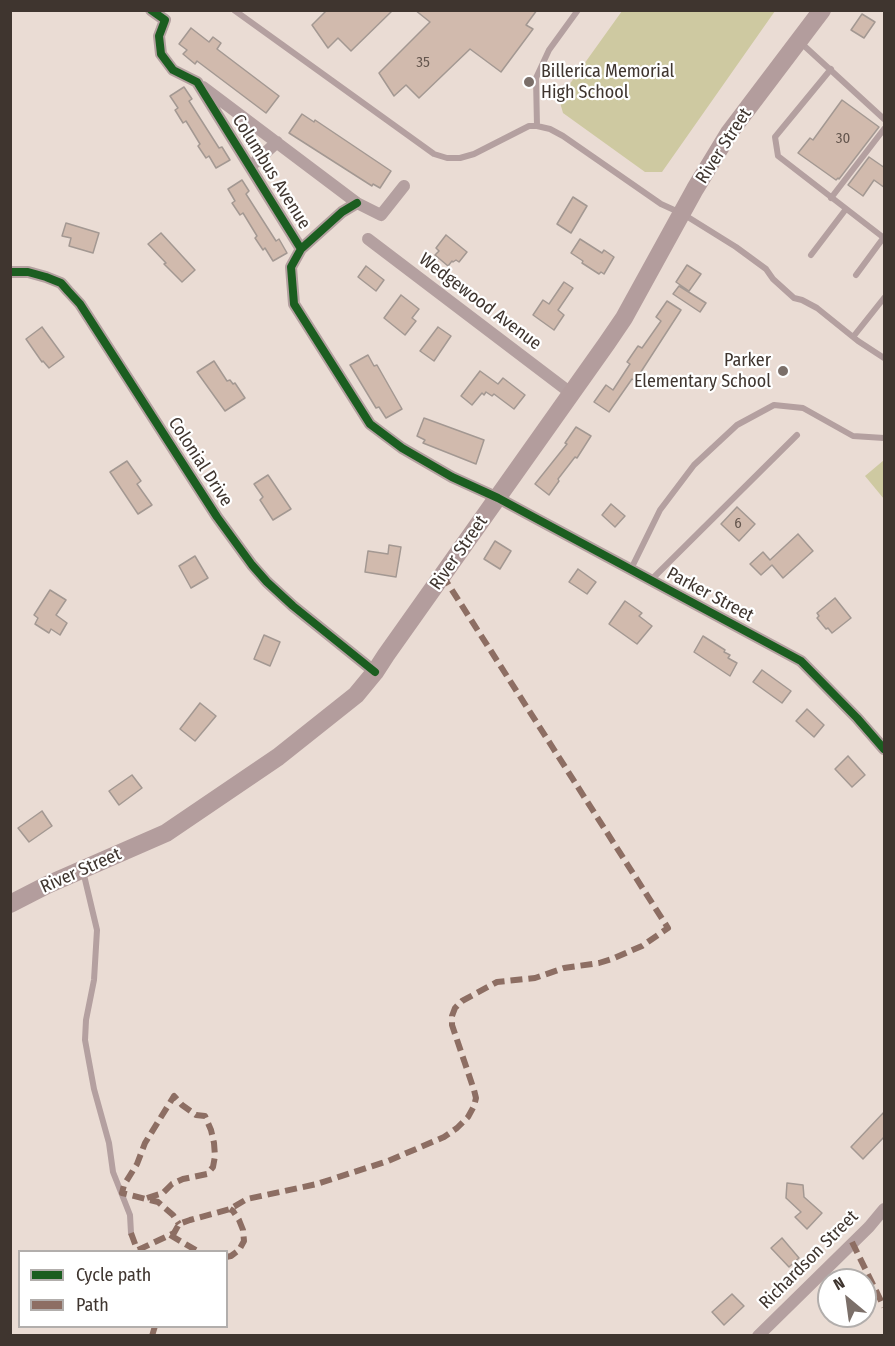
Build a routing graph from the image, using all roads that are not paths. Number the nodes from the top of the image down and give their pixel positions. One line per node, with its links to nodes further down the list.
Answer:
1 (151, 10): 7 (street, Columbus Avenue)
2 (234, 10): 9 (lane)
3 (578, 10): 9 (lane)
4 (822, 10): 5 (main road, River Street)
5 (800, 42): 6 (lane); 17 (main road, River Street)
6 (831, 69): 8 (lane); 14 (lane)
7 (197, 82): 11 (street, Columbus Avenue); 12 (street, Columbus Avenue)
8 (885, 118)
9 (537, 126): 17 (lane)
10 (885, 129): 14 (lane)
11 (277, 142): 12 (street, Columbus Avenue); 15 (street, Columbus Avenue)
12 (250, 167): 20 (street, Columbus Avenue)
13 (404, 186): 15 (street)
14 (831, 198): 16 (lane)
15 (357, 203): 20 (street)
16 (846, 209): 18 (lane); 21 (lane)
17 (682, 214): 25 (lane); 27 (main road, River Street)
18 (884, 238): 23 (lane)
19 (368, 239): 27 (street, Wedgewood Avenue)
20 (301, 249): 30 (street, Columbus Avenue)
21 (811, 255)
22 (10, 272): 33 (street, Colonial Drive)
23 (856, 275)
24 (885, 298): 25 (lane)
25 (853, 337): 26 (lane)
26 (885, 358)
27 (572, 394): 30 (main road, River Street)
28 (796, 435): 32 (lane)
29 (885, 438): 31 (lane)
30 (498, 498): 31 (street, Parker Street); 33 (main road, River Street)
31 (631, 569): 32 (street, Parker Street)
32 (651, 580): 34 (street, Parker Street)
33 (375, 672): 35 (main road, River Street)
34 (885, 749)
35 (83, 870): 36 (main road, River Street); 38 (lane)
36 (10, 904)
37 (885, 1209): 39 (street, Richardson Street)
38 (131, 1233)
39 (758, 1335)

